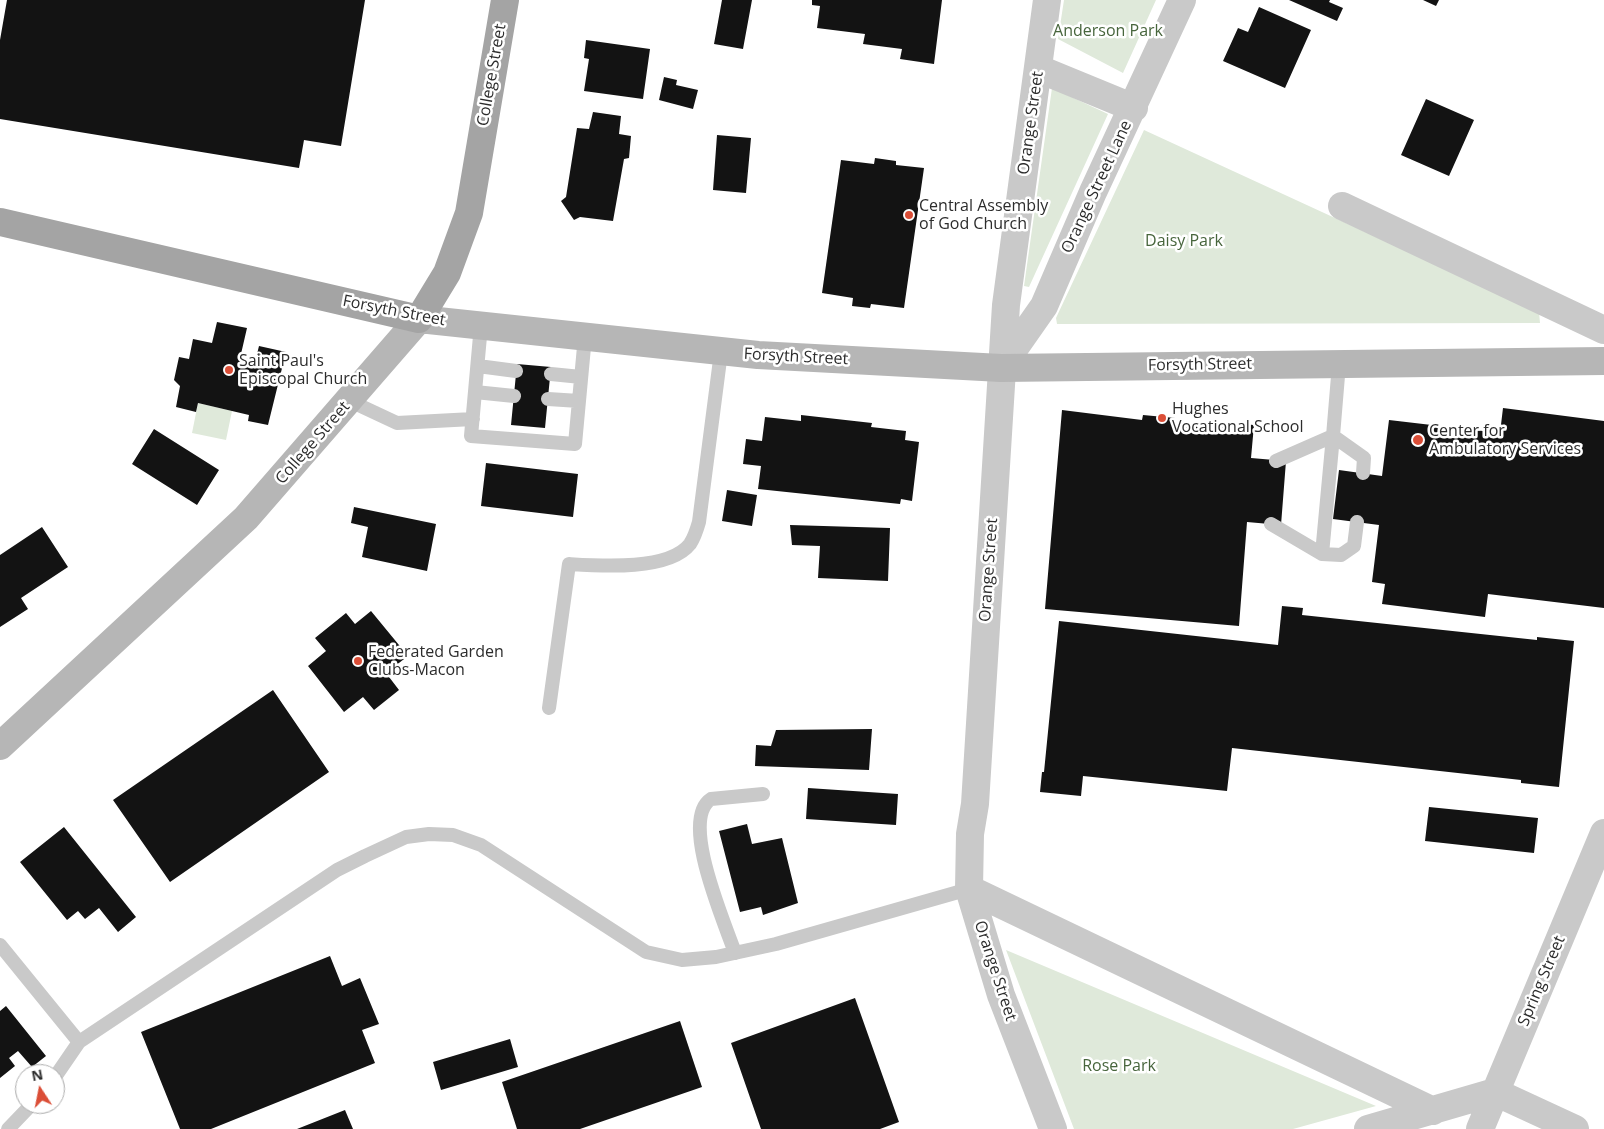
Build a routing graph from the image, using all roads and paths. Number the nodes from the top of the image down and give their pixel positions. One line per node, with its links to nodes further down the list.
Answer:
1 (505, 0): 8 (main road, College Street)
2 (1047, 0): 4 (street, Orange Street)
3 (1182, 0): 5 (street, Orange Street Lane)
4 (1039, 69): 5 (street); 16 (street, Orange Street)
5 (1134, 108): 16 (street, Orange Street Lane)
6 (1342, 206): 10 (street)
7 (0, 222): 8 (main road, Forsyth Street)
8 (419, 319): 9 (street, Forsyth Street); 23 (street, College Street)
9 (481, 325): 11 (street, Forsyth Street); 15 (lane)
10 (1604, 330)
11 (585, 336): 12 (street, Forsyth Street); 19 (lane)
12 (721, 352): 16 (street, Forsyth Street); 32 (lane)
13 (1604, 361): 14 (street, Forsyth Street)
14 (1339, 364): 16 (street, Forsyth Street); 26 (lane)
15 (478, 366): 17 (lane); 20 (lane)
16 (1001, 368): 36 (street, Orange Street)
17 (516, 371)
18 (551, 374): 19 (lane)
19 (581, 377): 24 (lane)
20 (475, 392): 21 (lane); 25 (lane)
21 (514, 396)
22 (548, 399): 24 (lane)
23 (350, 401): 25 (lane); 33 (street, College Street)
24 (579, 401): 25 (lane)
25 (473, 419)
26 (1333, 436): 27 (lane); 28 (lane); 31 (lane)
27 (1276, 461)
28 (1363, 473)
29 (1357, 522): 31 (lane)
30 (1272, 524): 31 (lane)
31 (1322, 554)
32 (549, 708)
33 (0, 746)
34 (763, 794): 38 (lane)
35 (1604, 833): 41 (street, Spring Street)
36 (970, 889): 38 (lane); 42 (street); 45 (street, Orange Street)
37 (0, 944): 39 (lane)
38 (736, 953): 39 (lane)
39 (79, 1042): 40 (lane)
40 (64, 1064)
41 (1495, 1092): 42 (street); 47 (street, Spring Street); 48 (street)
42 (1433, 1110): 46 (street)
43 (22, 1114): 44 (lane)
44 (8, 1129)
45 (1053, 1129)
46 (1368, 1129)
47 (1480, 1129)
48 (1575, 1129)

